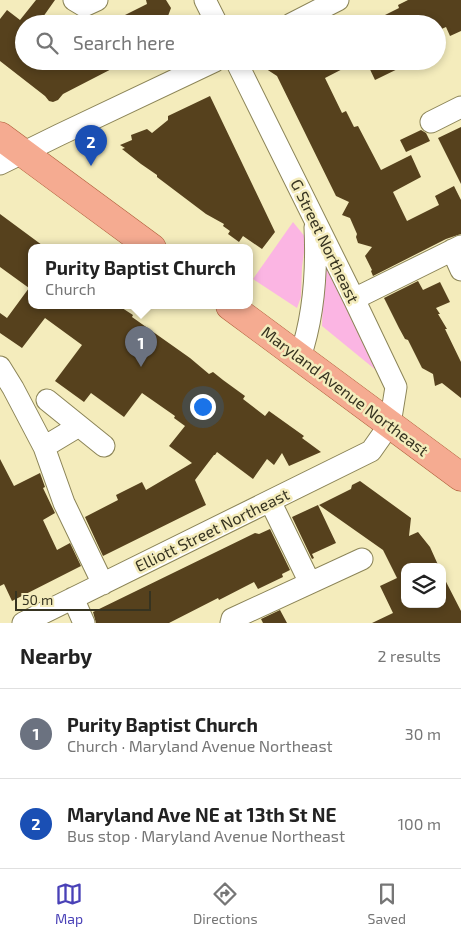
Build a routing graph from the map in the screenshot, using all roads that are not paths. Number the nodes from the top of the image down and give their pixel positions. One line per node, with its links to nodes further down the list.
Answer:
1 (74, 0): 2 (street)
2 (98, 0)
3 (205, 0): 5 (street)
4 (334, 1): 6 (street)
5 (212, 15)
6 (308, 15)
7 (196, 70): 12 (street)
8 (240, 70): 13 (street, G Street Northeast)
9 (461, 107): 10 (street)
10 (431, 122)
11 (0, 136): 12 (main road)
12 (12, 158): 14 (main road)
13 (315, 220): 17 (street, G Street Northeast); 19 (street)
14 (146, 244)
15 (456, 248): 16 (street); 17 (street)
16 (461, 270)
17 (354, 299): 22 (street, G Street Northeast)
18 (234, 309): 19 (main road, Maryland Avenue Northeast)
19 (300, 357): 22 (main road, Maryland Avenue Northeast)
20 (0, 367): 25 (street)
21 (47, 400): 23 (street)
22 (390, 424): 26 (main road, Maryland Avenue Northeast); 27 (street, Elliott Street Northeast)
23 (79, 426): 24 (street); 25 (street)
24 (104, 446)
25 (44, 447): 30 (street)
26 (461, 477)
27 (270, 501): 29 (street); 30 (street, Elliott Street Northeast)
28 (362, 559): 29 (street)
29 (310, 583): 34 (street)
30 (103, 584): 31 (street, Elliott Street Northeast)
31 (73, 598): 32 (street, Elliott Street Northeast); 33 (street)
32 (23, 623)
33 (84, 623)
34 (231, 623)

